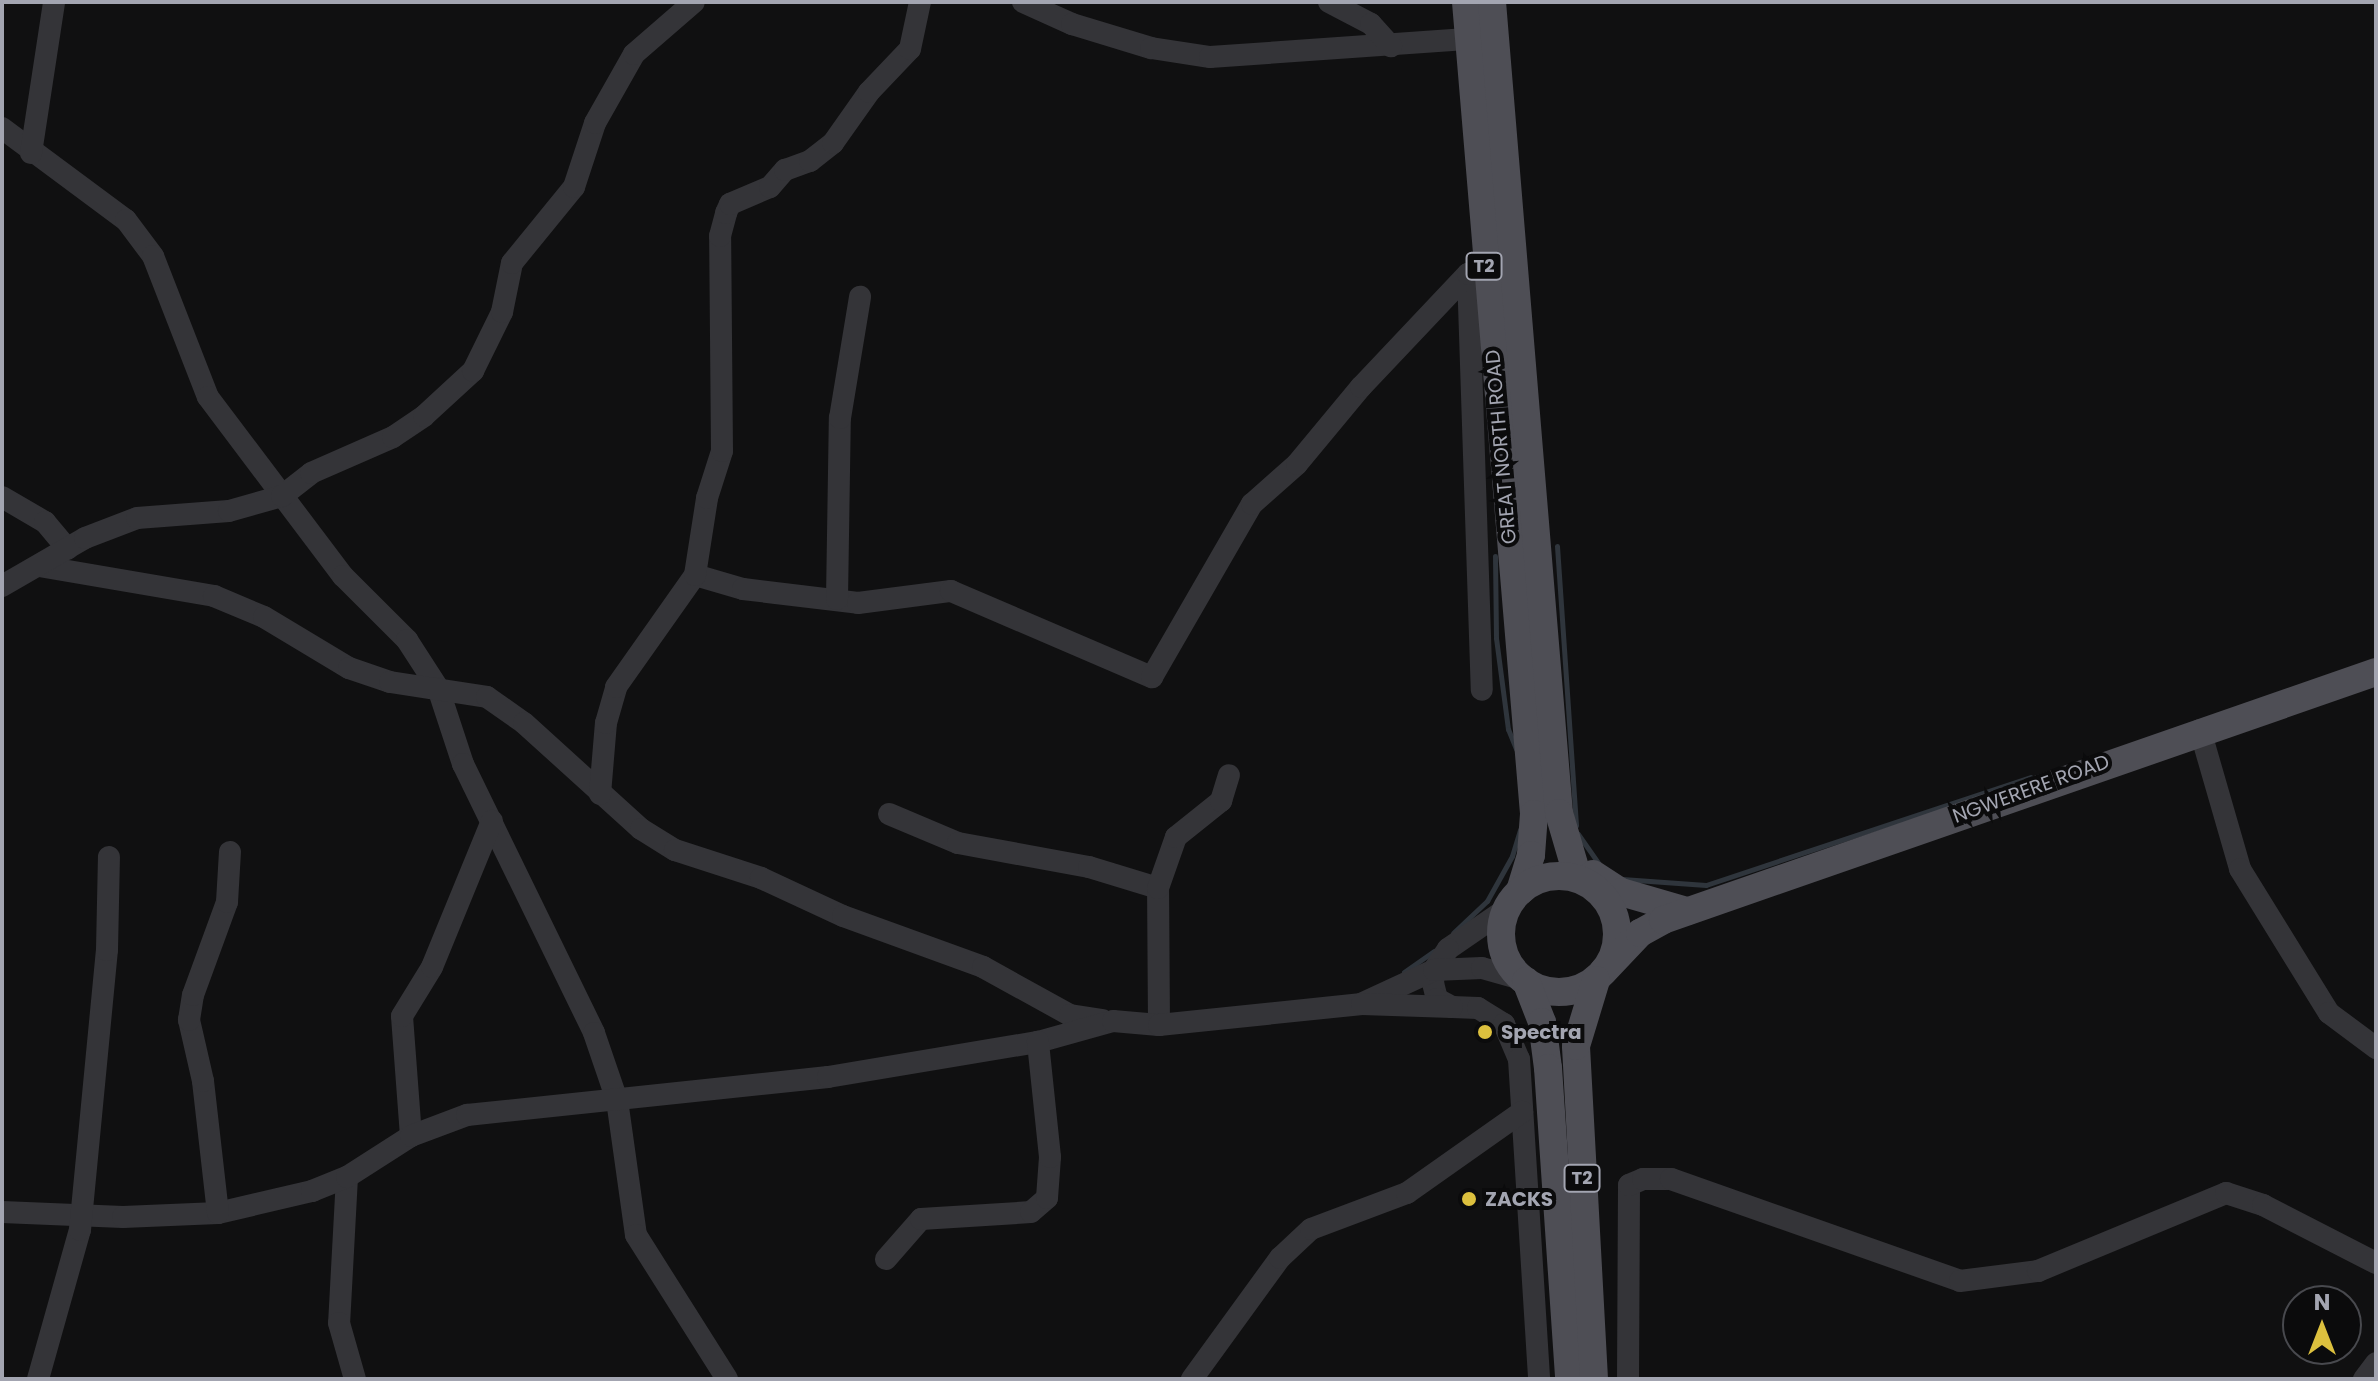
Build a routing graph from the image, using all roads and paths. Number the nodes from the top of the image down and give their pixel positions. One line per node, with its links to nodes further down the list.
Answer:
1 (54, 2): 11 (street)
2 (694, 2): 14 (street)
3 (920, 2): 18 (street)
4 (1023, 2): 9 (street)
5 (1329, 2): 9 (street)
6 (1466, 2): 8 (main road, GREAT NORTH ROAD / T2)
7 (1492, 2): 8 (main road, GREAT NORTH ROAD / T2)
8 (1481, 38): 9 (street); 12 (main road, GREAT NORTH ROAD / T2)
9 (1391, 46)
10 (2, 128): 11 (street)
11 (31, 153): 14 (street)
12 (1488, 270): 20 (street); 23 (street); 29 (main road, GREAT NORTH ROAD / T2); 35 (main road, GREAT NORTH ROAD / T2)
13 (860, 297): 20 (street)
14 (282, 496): 16 (street); 22 (street)
15 (2, 497): 16 (street)
16 (68, 549): 17 (street)
17 (39, 566): 19 (street); 22 (street)
18 (695, 575): 20 (street); 26 (street)
19 (2, 586)
20 (837, 599)
21 (2376, 672): 24 (main road, NGWERERE ROAD)
22 (438, 688): 26 (street); 28 (street)
23 (1482, 690)
24 (2200, 730): 36 (main road, NGWERERE ROAD); 45 (street)
25 (1229, 775): 33 (street)
26 (600, 794): 42 (street)
27 (889, 814): 33 (street)
28 (492, 821): 46 (street); 48 (street)
29 (1566, 847): 32 (main road, GREAT NORTH ROAD / T2); 34 (main road)
30 (230, 852): 51 (street)
31 (109, 857): 52 (street)
32 (1582, 880): 34 (main road); 35 (main road); 38 (main road)
33 (1158, 888): 43 (street)
34 (1621, 892): 36 (main road)
35 (1514, 899): 37 (street); 39 (main road)
36 (1688, 911): 38 (main road, NGWERERE ROAD)
37 (1434, 970): 39 (street); 40 (street); 41 (street)
38 (1600, 976): 39 (main road); 62 (main road, T2)
39 (1526, 980): 61 (main road, T2)
40 (1362, 1004): 41 (street); 43 (street)
41 (1452, 1007): 47 (street)
42 (1113, 1021): 43 (street); 44 (street)
43 (1159, 1025)
44 (1038, 1042): 46 (street); 53 (street)
45 (2376, 1048)
46 (617, 1100): 48 (street); 58 (street)
47 (1522, 1112): 59 (street); 60 (street)
48 (411, 1136): 49 (street)
49 (347, 1177): 51 (street); 57 (street)
50 (2, 1212): 52 (street)
51 (218, 1213): 52 (street)
52 (80, 1215): 56 (street)
53 (886, 1259)
54 (2376, 1263): 63 (street)
55 (2376, 1363): 64 (street)
56 (38, 1379)
57 (355, 1379)
58 (727, 1379)
59 (1192, 1379)
60 (1539, 1379)
61 (1569, 1379)
62 (1594, 1379)
63 (1628, 1379)
64 (2364, 1379)

